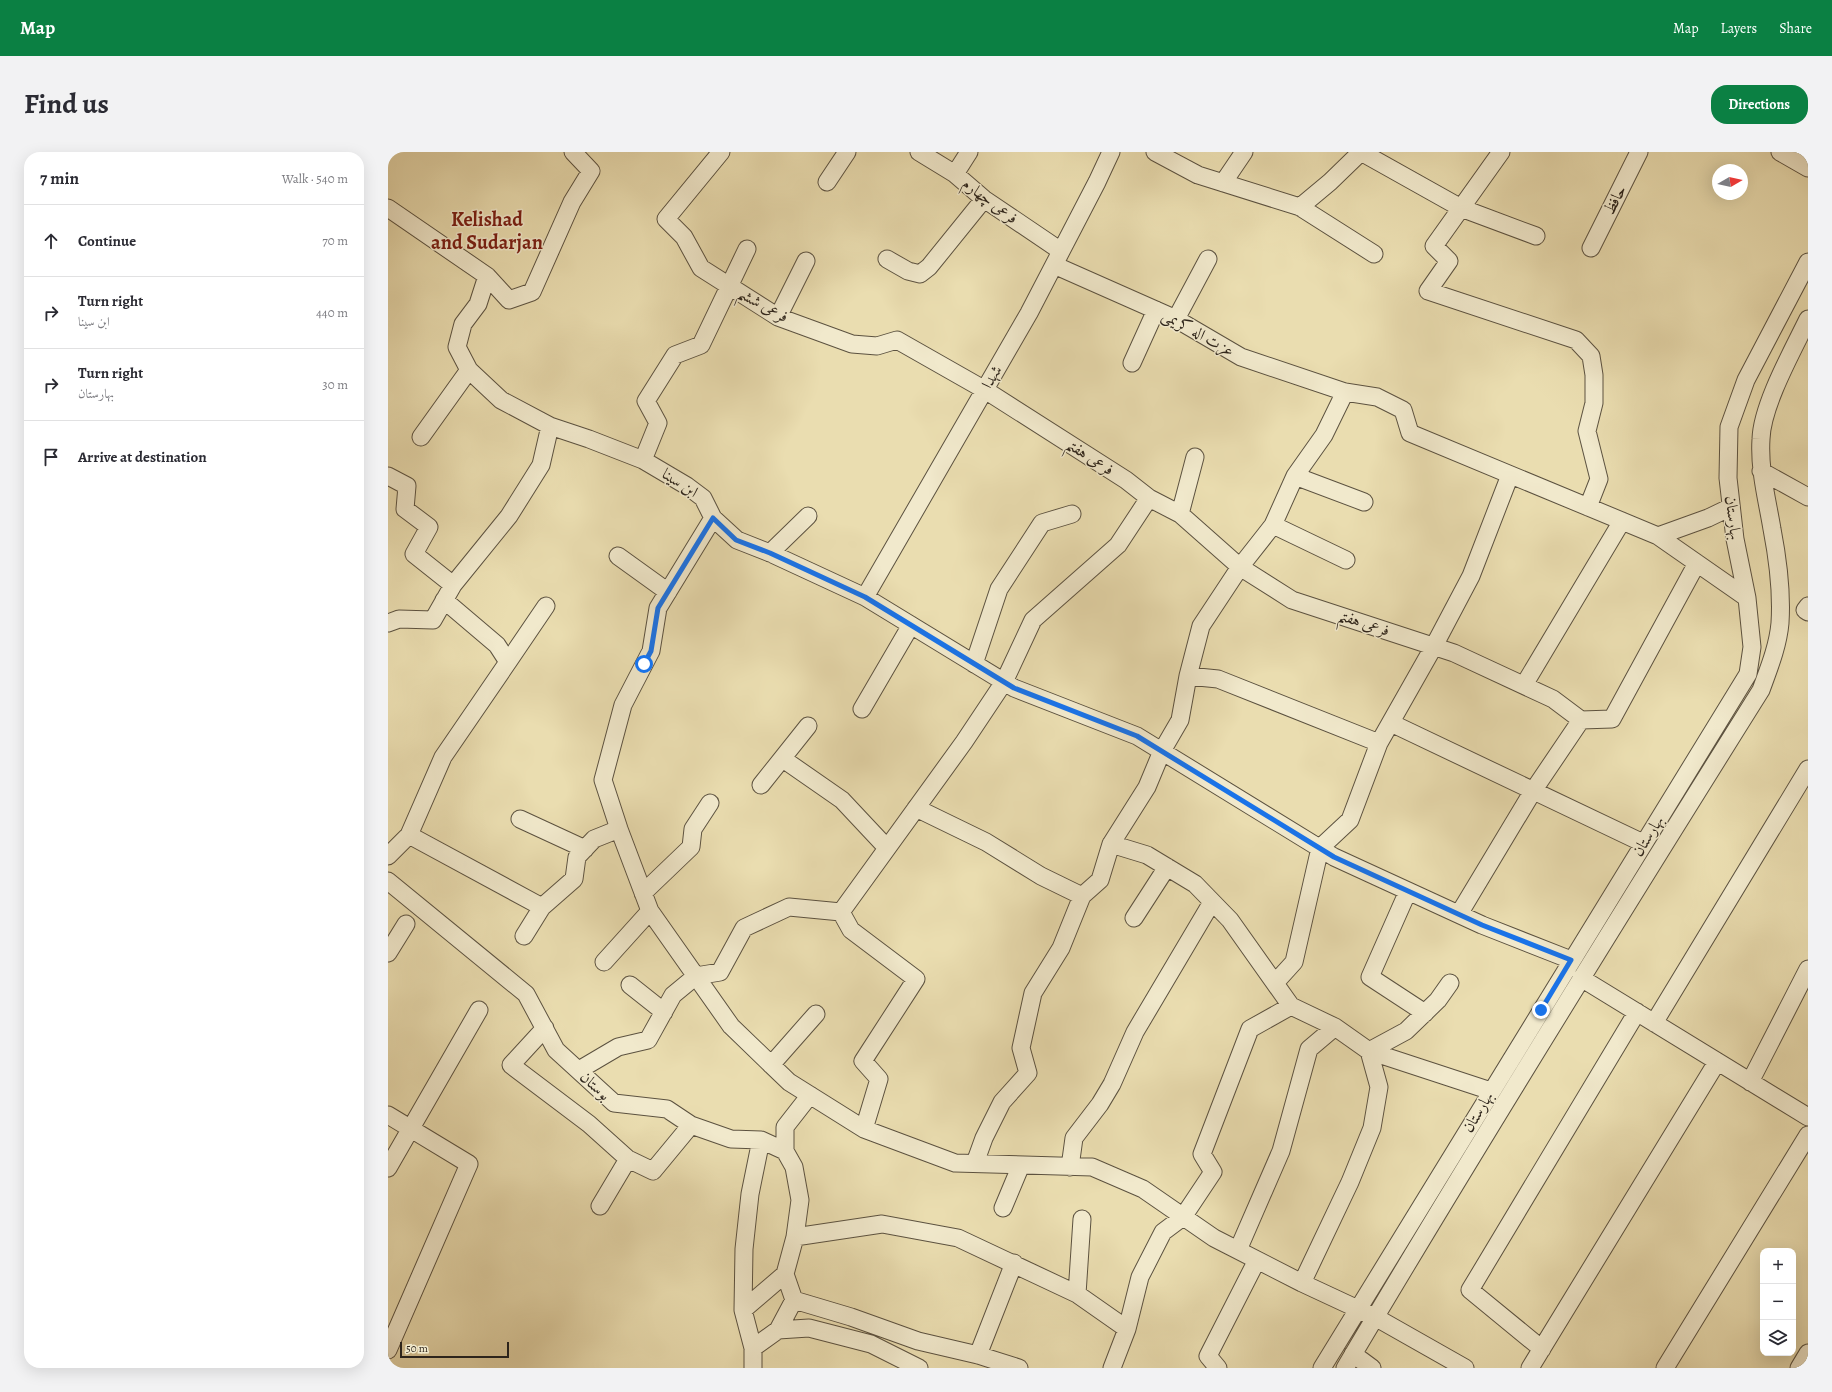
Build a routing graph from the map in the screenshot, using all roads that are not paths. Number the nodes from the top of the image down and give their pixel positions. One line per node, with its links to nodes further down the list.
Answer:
1 (573, 152): 30 (street)
2 (721, 152): 31 (street, فرعی ششم)
3 (847, 152): 15 (street)
4 (919, 152): 14 (street, فرعی چهارم)
5 (969, 152): 14 (street)
6 (1111, 152): 25 (street, شهدا)
7 (1155, 152): 16 (street)
8 (1244, 152): 16 (street)
9 (1361, 152): 18 (street); 19 (street)
10 (1501, 152): 19 (street)
11 (1639, 152): 22 (street, حافظ)
12 (1780, 152): 13 (street)
13 (1808, 168)
14 (955, 174): 17 (street, فرعی چهارم)
15 (827, 182)
16 (1223, 183): 18 (street)
17 (984, 199): 25 (street, فرعی چهارم); 26 (street)
18 (1300, 207): 24 (street)
19 (1461, 208): 21 (street); 51 (street)
20 (391, 215): 30 (street)
21 (1536, 236)
22 (1591, 248)
23 (747, 249): 31 (street)
24 (1374, 254)
25 (1058, 258): 32 (street, عزت اله کریمی); 38 (street, شهدا)
26 (887, 259)
27 (1208, 259): 34 (street)
28 (806, 261): 33 (street)
29 (1808, 262): 52 (street, بهارستان)
30 (487, 276): 37 (street, ابن سینا)
31 (730, 287): 33 (street, فرعی ششم); 43 (street)
32 (1156, 310): 34 (street, عزت اله کریمی); 36 (street)
33 (778, 317): 38 (street, فرعی ششم)
34 (1176, 319): 39 (street, عزت اله کریمی)
35 (1808, 319): 44 (street, بهارستان)
36 (1132, 363)
37 (469, 370): 40 (street, ابن سینا); 41 (street)
38 (985, 390): 49 (street, فرعی هفتم); 67 (street, شهدا)
39 (1345, 392): 45 (street, عزت اله کریمی); 47 (street)
40 (550, 426): 43 (street, ابن سینا); 65 (street)
41 (421, 437)
42 (1195, 457): 54 (street)
43 (643, 460): 56 (street, ابن سینا)
44 (1761, 471): 48 (street); 120 (street, بهارستان)
45 (1510, 475): 51 (street); 75 (street)
46 (388, 476): 65 (street)
47 (1296, 476): 50 (street); 58 (street)
48 (1808, 497)
49 (1149, 498): 54 (street, فرعی هفتم); 79 (street)
50 (1364, 502)
51 (1588, 507): 57 (street)
52 (1731, 507): 59 (street); 68 (street, بهارستان)
53 (1072, 514): 77 (street)
54 (1180, 514): 64 (street, فرعی هفتم)
55 (808, 516): 60 (street)
56 (713, 518): 60 (street, ابن سینا); 66 (street)
57 (1622, 521): 59 (street); 80 (street)
58 (1273, 525): 62 (street); 64 (street)
59 (1658, 536): 63 (street)
60 (770, 553): 67 (street, ابن سینا)
61 (618, 556): 66 (street)
62 (1346, 560)
63 (1697, 563): 68 (street); 82 (street)
64 (1240, 567): 75 (street, فرعی هفتم); 78 (street)
65 (453, 585): 69 (street)
66 (668, 592): 94 (street)
67 (865, 597): 74 (street, ابن سینا)
68 (1747, 598): 96 (street, بهارستان)
69 (444, 600): 73 (street); 76 (street)
70 (546, 606): 76 (street)
71 (1808, 606): 72 (street)
72 (1808, 612)
73 (388, 623)
74 (911, 625): 77 (street, ابن سینا); 81 (street)
75 (1434, 646): 80 (street, فرعی هفتم); 83 (street)
76 (508, 662): 95 (street)
77 (974, 664): 79 (street, ابن سینا)
78 (1188, 676): 85 (street); 86 (street)
79 (1004, 682): 86 (street, ابن سینا); 92 (street)
80 (1524, 685): 82 (street, فرعی هفتم)
81 (862, 709)
82 (1580, 720): 90 (street)
83 (1391, 723): 85 (street); 90 (street)
84 (808, 726): 87 (street)
85 (1379, 743): 99 (street)
86 (1162, 751): 97 (street); 99 (street, ابن سینا)
87 (783, 759): 89 (street); 98 (street)
88 (1808, 769): 130 (street)
89 (761, 785)
90 (1534, 791): 96 (street); 111 (street)
91 (710, 803): 105 (street)
92 (916, 808): 98 (street); 106 (street)
93 (520, 819): 100 (street)
94 (619, 829): 100 (street); 105 (street)
95 (408, 835): 101 (street); 108 (street)
96 (1644, 843): 116 (street, بهارستان)
97 (1111, 844): 102 (street); 106 (street)
98 (887, 848): 110 (street)
99 (1320, 848): 104 (street, ابن سینا); 121 (street)
100 (585, 850): 108 (street)
101 (388, 856)
102 (1166, 867): 107 (street); 112 (street)
103 (388, 881): 132 (street, بوستان)
104 (1408, 891): 111 (street, ابن سینا); 127 (street)
105 (643, 893): 109 (street)
106 (1082, 896): 149 (street)
107 (1212, 902): 121 (street); 151 (street)
108 (542, 907): 114 (street)
109 (650, 911): 117 (street); 119 (street)
110 (841, 912): 119 (street); 144 (street)
111 (1459, 914): 116 (street, ابن سینا)
112 (1134, 918)
113 (406, 924): 115 (street)
114 (524, 936)
115 (388, 953)
116 (1571, 960): 138 (street, بهارستان)
117 (604, 962)
118 (1808, 969): 137 (street)
119 (696, 976): 126 (street); 135 (street)
120 (1581, 978): 128 (street); 167 (street, بهارستان)
121 (1275, 983): 124 (street)
122 (1450, 983): 127 (street)
123 (630, 985): 126 (street)
124 (1291, 1006): 131 (street); 155 (street)
125 (479, 1010): 143 (street)
126 (664, 1012): 136 (street)
127 (1425, 1012): 133 (street)
128 (1637, 1012): 130 (street); 171 (street)
129 (816, 1014): 135 (street)
130 (1654, 1023): 134 (street)
131 (1335, 1027): 133 (street); 158 (street)
132 (545, 1028): 136 (street, بوستان); 148 (street)
133 (1369, 1051): 138 (street); 162 (street)
134 (1717, 1062): 137 (street); 171 (street)
135 (771, 1065): 139 (street)
136 (579, 1070): 142 (street, بوستان)
137 (1750, 1082): 141 (street)
138 (1491, 1091): 165 (street, بهارستان)
139 (810, 1095): 144 (street); 147 (street)
140 (388, 1115): 143 (street)
141 (1808, 1118)
142 (691, 1125): 146 (street, بوستان); 148 (street)
143 (411, 1128): 152 (street); 172 (street)
144 (864, 1129): 149 (street)
145 (1808, 1135): 185 (street)
146 (761, 1140): 147 (street, بوستان); 166 (street)
147 (785, 1151): 157 (street)
148 (628, 1159): 153 (street)
149 (975, 1164): 150 (street)
150 (1021, 1165): 151 (street); 154 (street)
151 (1070, 1167): 155 (street)
152 (388, 1168)
153 (600, 1206)
154 (1004, 1208)
155 (1183, 1217): 158 (street); 168 (street)
156 (1082, 1219): 163 (street)
157 (795, 1237): 160 (street); 161 (street)
158 (1238, 1250): 159 (street)
159 (1257, 1260): 162 (street); 176 (street)
160 (1014, 1263): 163 (street); 174 (street)
161 (784, 1274): 164 (street); 166 (street)
162 (1302, 1282): 165 (street)
163 (1077, 1294): 168 (street)
164 (794, 1300): 169 (street); 174 (street)
165 (1359, 1308): 167 (street); 181 (street, بهارستان)
166 (743, 1310): 170 (street)
167 (1375, 1317): 175 (street, بهارستان); 183 (street)
168 (1127, 1329): 180 (street)
169 (778, 1330): 170 (street); 178 (street)
170 (754, 1348): 177 (street)
171 (1542, 1349): 184 (street)
172 (388, 1350)
173 (1808, 1353): 186 (street)
174 (978, 1355): 179 (street)
175 (1349, 1361): 182 (street)
176 (1210, 1364)
177 (753, 1368)
178 (919, 1368)
179 (1019, 1368)
180 (1112, 1368)
181 (1322, 1368)
182 (1372, 1368)
183 (1466, 1368)
184 (1530, 1368)
185 (1665, 1368)
186 (1799, 1368)

